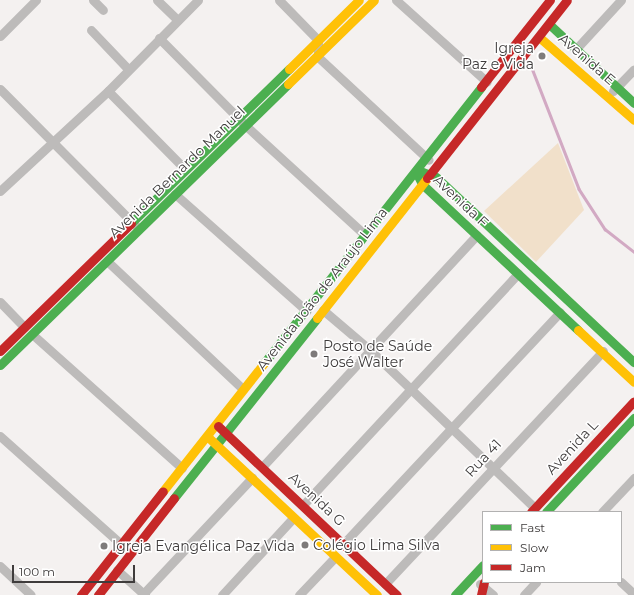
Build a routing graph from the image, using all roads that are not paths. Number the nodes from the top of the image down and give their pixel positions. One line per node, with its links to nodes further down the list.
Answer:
1 (36, 0): 16 (street)
2 (93, 0): 12 (street)
3 (157, 0): 13 (street)
4 (198, 0): 13 (street)
5 (279, 0): 19 (street)
6 (359, 0): 19 (street, Avenida Bernardo Manuel)
7 (374, 0): 21 (street, Avenida Bernardo Manuel)
8 (396, 0): 24 (street)
9 (567, 0): 14 (street, Avenida João de Araújo Lima)
10 (621, 0): 20 (street)
11 (546, 2): 24 (street, Avenida João de Araújo Lima)
12 (103, 10)
13 (178, 20): 18 (street)
14 (549, 24): 17 (street, Avenida João de Araújo Lima); 20 (street, Avenida E)
15 (91, 30): 22 (street)
16 (0, 36)
17 (539, 36): 28 (street, Avenida E); 36 (street, Avenida João de Araújo Lima)
18 (159, 38): 22 (street); 30 (street)
19 (318, 40): 21 (street); 30 (street, Avenida Bernardo Manuel)
20 (575, 50): 25 (street, Avenida E)
21 (318, 57): 32 (street, Avenida Bernardo Manuel); 34 (street)
22 (128, 69): 27 (street)
23 (634, 69): 25 (street)
24 (487, 82): 34 (street, Avenida João de Araújo Lima)
25 (617, 88): 28 (street); 29 (street, Avenida E)
26 (0, 89): 33 (street)
27 (108, 91): 33 (street); 35 (street)
28 (608, 96): 31 (street, Avenida E)
29 (634, 103)
30 (238, 117): 32 (street); 35 (street, Avenida Bernardo Manuel)
31 (634, 120)
32 (245, 125): 40 (street, Avenida Bernardo Manuel); 43 (street)
33 (54, 142): 39 (street); 41 (street)
34 (426, 158): 36 (street); 37 (street, Avenida João de Araújo Lima)
35 (185, 169): 41 (street, Avenida Bernardo Manuel)
36 (433, 170): 37 (street, Avenida F); 38 (street, Avenida João de Araújo Lima); 62 (street, Avenida F)
37 (416, 171): 38 (street, Avenida F); 43 (street, Avenida João de Araújo Lima)
38 (422, 184): 44 (street, Avenida F); 48 (street, Avenida João de Araújo Lima)
39 (0, 191)
40 (175, 194): 42 (street, Avenida Bernardo Manuel); 55 (street)
41 (131, 222): 42 (street); 49 (street, Avenida Bernardo Manuel)
42 (139, 229): 45 (street, Avenida Bernardo Manuel)
43 (365, 235): 46 (street, Avenida João de Araújo Lima)
44 (477, 235): 47 (street, Avenida F); 59 (street)
45 (107, 261): 50 (street, Avenida Bernardo Manuel); 65 (street)
46 (337, 272): 48 (street); 51 (street, Avenida João de Araújo Lima)
47 (518, 274): 56 (street, Avenida F); 66 (street)
48 (347, 280): 52 (street, Avenida João de Araújo Lima)
49 (71, 281): 50 (street); 57 (street, Avenida Bernardo Manuel)
50 (78, 289): 58 (street, Avenida Bernardo Manuel)
51 (323, 290): 52 (street); 55 (street, Avenida João de Araújo Lima)
52 (333, 298): 54 (street, Avenida João de Araújo Lima)
53 (0, 302): 57 (street)
54 (323, 310): 59 (street); 71 (street, Avenida João de Araújo Lima)
55 (307, 311): 65 (street, Avenida João de Araújo Lima)
56 (560, 312): 60 (street, Avenida F); 70 (street)
57 (24, 327): 61 (street, Avenida Bernardo Manuel)
58 (32, 334): 63 (street, Avenida Bernardo Manuel); 76 (street)
59 (370, 350): 66 (street); 75 (street)
60 (603, 351): 64 (street, Avenida F); 77 (street, Rua 41)
61 (0, 352)
62 (634, 362)
63 (0, 365)
64 (634, 382)
65 (244, 389): 69 (street, Avenida João de Araújo Lima)
66 (411, 389): 70 (street); 80 (street)
67 (634, 401): 81 (street, Avenida L)
68 (634, 418): 82 (street, Avenida L)
69 (216, 424): 71 (street, Avenida G); 73 (street, Avenida João de Araújo Lima)
70 (451, 428): 77 (street); 85 (street)
71 (226, 433): 74 (street, Avenida João de Araújo Lima); 75 (street, Avenida G)
72 (0, 436): 86 (street)
73 (207, 436): 74 (street); 76 (street, Avenida João de Araújo Lima)
74 (217, 444): 78 (street); 90 (street, Avenida João de Araújo Lima)
75 (262, 467): 80 (street, Avenida G)
76 (182, 468): 86 (street, Avenida João de Araújo Lima)
77 (492, 468): 81 (street); 94 (street, Rua 41)
78 (252, 478): 84 (street); 100 (street)
79 (634, 478): 83 (street)
80 (303, 505): 85 (street, Avenida G)
81 (533, 510)
82 (547, 511)
83 (603, 511)
84 (293, 518): 87 (street); 101 (street)
85 (344, 543): 94 (street, Avenida G)
86 (122, 544): 98 (street, Avenida João de Araújo Lima)
87 (335, 557): 102 (street); 103 (street)
88 (0, 566): 97 (street)
89 (482, 567): 91 (street)
90 (117, 570): 99 (street, Avenida João de Araújo Lima); 100 (street)
91 (472, 577): 95 (street); 105 (street)
92 (535, 583): 107 (street)
93 (622, 583): 96 (street)
94 (385, 584): 104 (street, Avenida G)
95 (483, 588): 106 (street)
96 (632, 592)
97 (30, 595)
98 (81, 595)
99 (98, 595)
100 (143, 595)
101 (222, 595)
102 (299, 595)
103 (377, 595)
104 (397, 595)
105 (455, 595)
106 (493, 595)
107 (524, 595)

